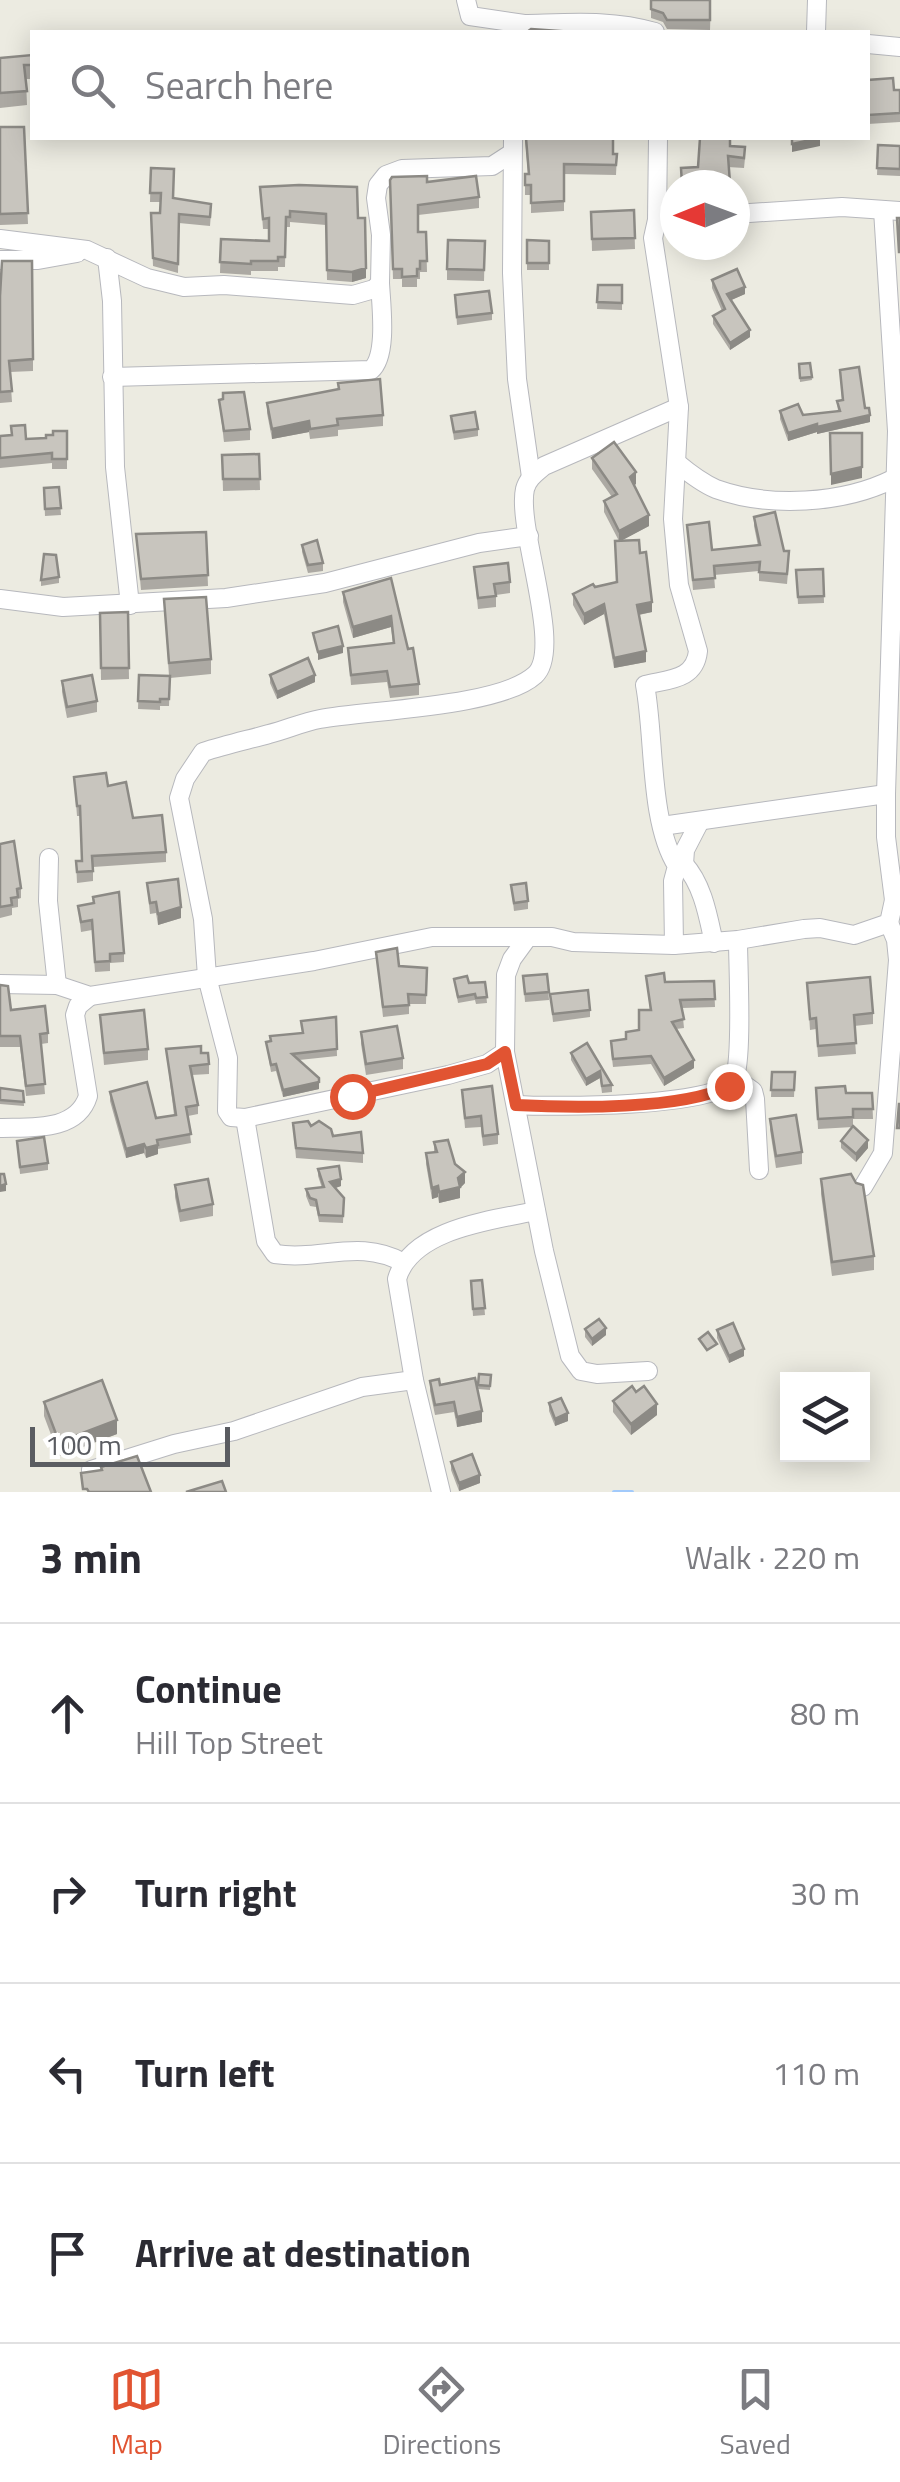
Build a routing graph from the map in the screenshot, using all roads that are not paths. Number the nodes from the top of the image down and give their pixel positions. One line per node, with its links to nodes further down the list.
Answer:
1 (466, 0): 5 (street)
2 (604, 0): 4 (street)
3 (818, 0): 7 (street)
4 (600, 22): 5 (street); 6 (street)
5 (522, 28)
6 (648, 30)
7 (816, 30)
8 (870, 44): 9 (street)
9 (900, 47)
10 (658, 140): 12 (street)
11 (512, 146): 20 (street); 24 (street)
12 (661, 170)
13 (891, 210): 14 (street); 25 (street)
14 (750, 213)
15 (660, 228): 22 (street)
16 (0, 239): 17 (street)
17 (87, 250): 18 (street); 19 (street)
18 (107, 258): 20 (street); 21 (street)
19 (0, 260)
20 (380, 282): 21 (street)
21 (112, 377): 28 (street)
22 (679, 408): 23 (street); 24 (street)
23 (677, 463): 25 (street); 31 (street)
24 (531, 477): 26 (street)
25 (893, 479): 29 (street)
26 (529, 536): 28 (street); 42 (street)
27 (0, 599): 28 (street)
28 (130, 606)
29 (886, 794): 30 (street); 34 (street)
30 (700, 821): 31 (street); 33 (street)
31 (662, 826): 33 (street)
32 (49, 858): 44 (street)
33 (681, 865): 39 (street); 40 (street)
34 (897, 897): 35 (street)
35 (889, 924): 38 (street); 52 (street)
36 (506, 937): 37 (street); 41 (street); 42 (street)
37 (528, 937): 40 (street); 41 (street)
38 (738, 940): 39 (street); 47 (street)
39 (714, 943): 40 (street)
40 (674, 945)
41 (512, 959): 46 (street)
42 (207, 977): 45 (street); 49 (street)
43 (0, 984): 44 (street)
44 (57, 985): 45 (street)
45 (90, 996): 50 (street)
46 (505, 1052): 48 (street); 49 (street)
47 (735, 1078): 48 (street); 51 (street)
48 (516, 1105): 53 (street)
49 (238, 1118): 54 (street)
50 (0, 1128)
51 (760, 1170)
52 (863, 1187)
53 (536, 1211): 54 (street); 55 (street)
54 (404, 1263): 56 (street)
55 (648, 1372)
56 (414, 1380): 57 (street); 58 (street)
57 (91, 1470)
58 (441, 1492)

